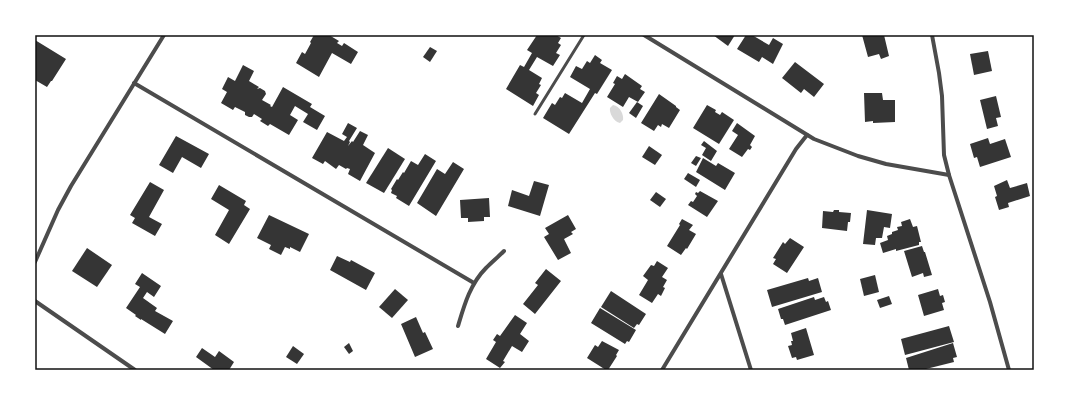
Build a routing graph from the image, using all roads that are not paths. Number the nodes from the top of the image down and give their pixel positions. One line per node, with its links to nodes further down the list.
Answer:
1 (164, 35): 5 (street)
2 (584, 35): 6 (lane)
3 (644, 35): 7 (street)
4 (932, 35): 8 (street)
5 (134, 83): 10 (street); 12 (street)
6 (536, 114)
7 (807, 135): 8 (street); 11 (street)
8 (949, 176): 18 (street)
9 (504, 251): 12 (street)
10 (35, 262)
11 (721, 274): 16 (street); 17 (street)
12 (474, 283): 14 (street)
13 (35, 301): 15 (street)
14 (458, 326)
15 (135, 370)
16 (662, 370)
17 (751, 370)
18 (1008, 370)

